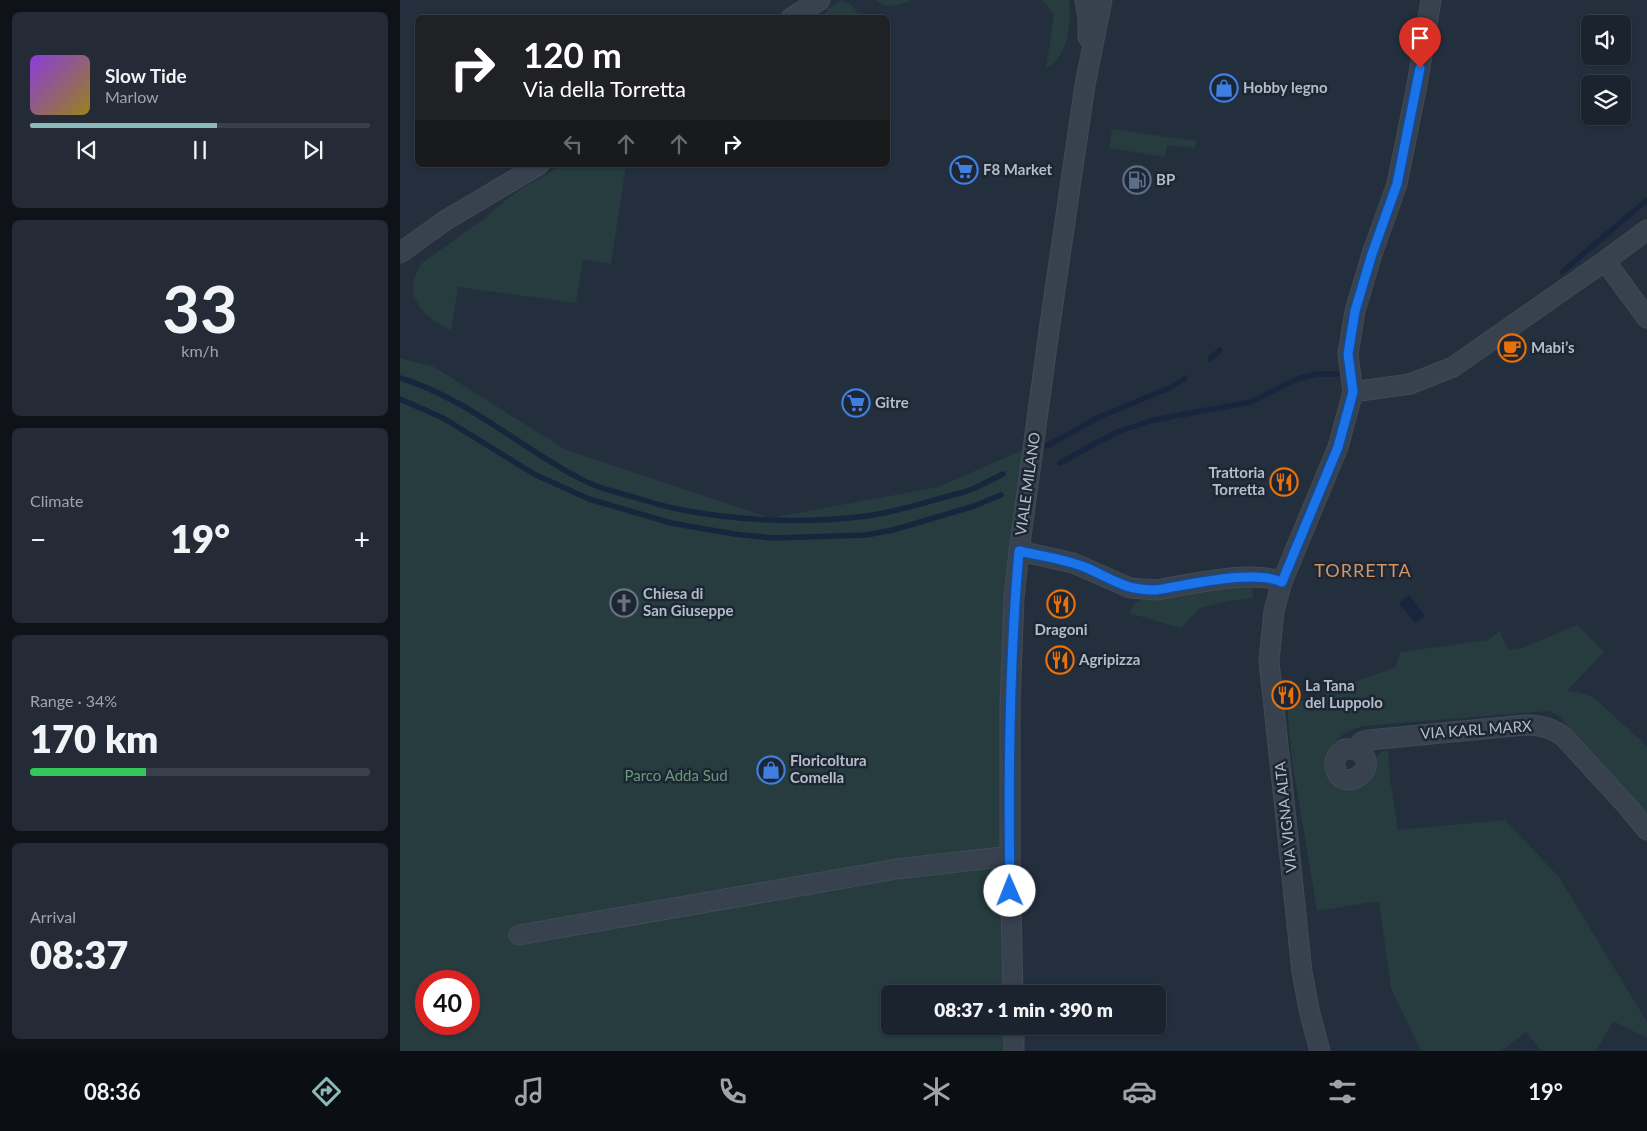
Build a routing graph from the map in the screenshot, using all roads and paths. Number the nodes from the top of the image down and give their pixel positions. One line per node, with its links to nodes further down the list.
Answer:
1 (820, 0): 5 (street)
2 (1085, 0): 6 (street, VIALE MILANO)
3 (1102, 0): 6 (street, VIALE MILANO)
4 (1431, 0): 12 (street)
5 (796, 15)
6 (1088, 68): 13 (street, VIALE MILANO)
7 (535, 167): 9 (street)
8 (1647, 230): 10 (street)
9 (400, 253)
10 (1605, 261): 11 (street); 12 (street)
11 (1647, 318)
12 (1353, 392): 14 (street, VIA VIGNA ALTA)
13 (1019, 551): 14 (street); 17 (street, VIALE MILANO)
14 (1282, 582): 22 (street, VIA VIGNA ALTA)
15 (1355, 749): 16 (street, VIA KARL MARX)
16 (1647, 830)
17 (1010, 856): 18 (street); 19 (street, VIALE MILANO)
18 (519, 935)
19 (1013, 985)
20 (1014, 1035): 21 (street)
21 (1014, 1051)
22 (1320, 1051)

